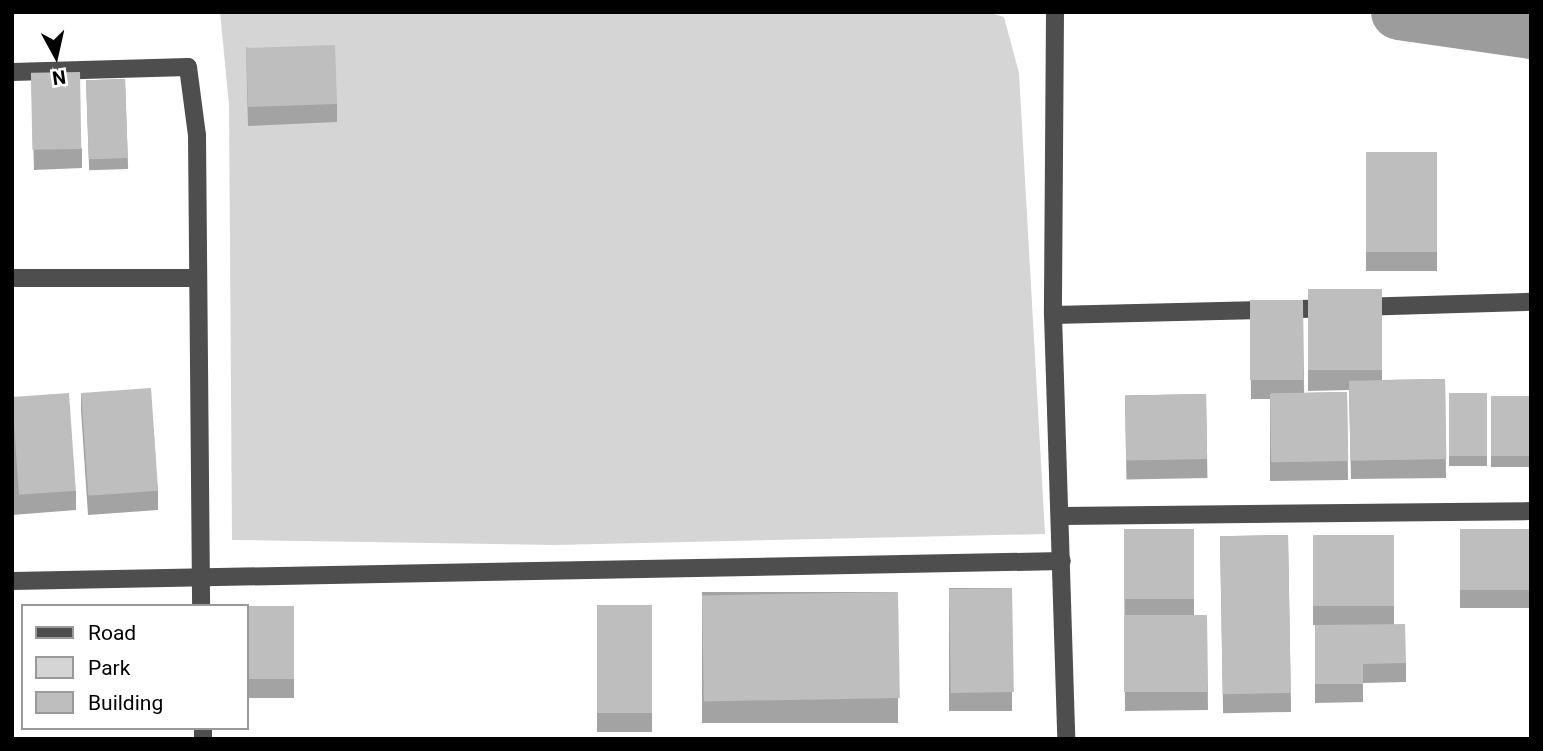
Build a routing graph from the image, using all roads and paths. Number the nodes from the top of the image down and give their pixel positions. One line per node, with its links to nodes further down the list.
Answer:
1 (1055, 12): 6 (street)
2 (12, 72): 4 (street)
3 (12, 278): 4 (street)
4 (198, 278): 10 (street)
5 (1531, 302): 6 (street)
6 (1053, 315): 8 (street)
7 (1531, 511): 8 (street)
8 (1061, 516): 9 (street)
9 (1062, 561): 10 (street); 13 (street)
10 (200, 580): 11 (street); 12 (street)
11 (12, 581)
12 (201, 604)
13 (1066, 739)

